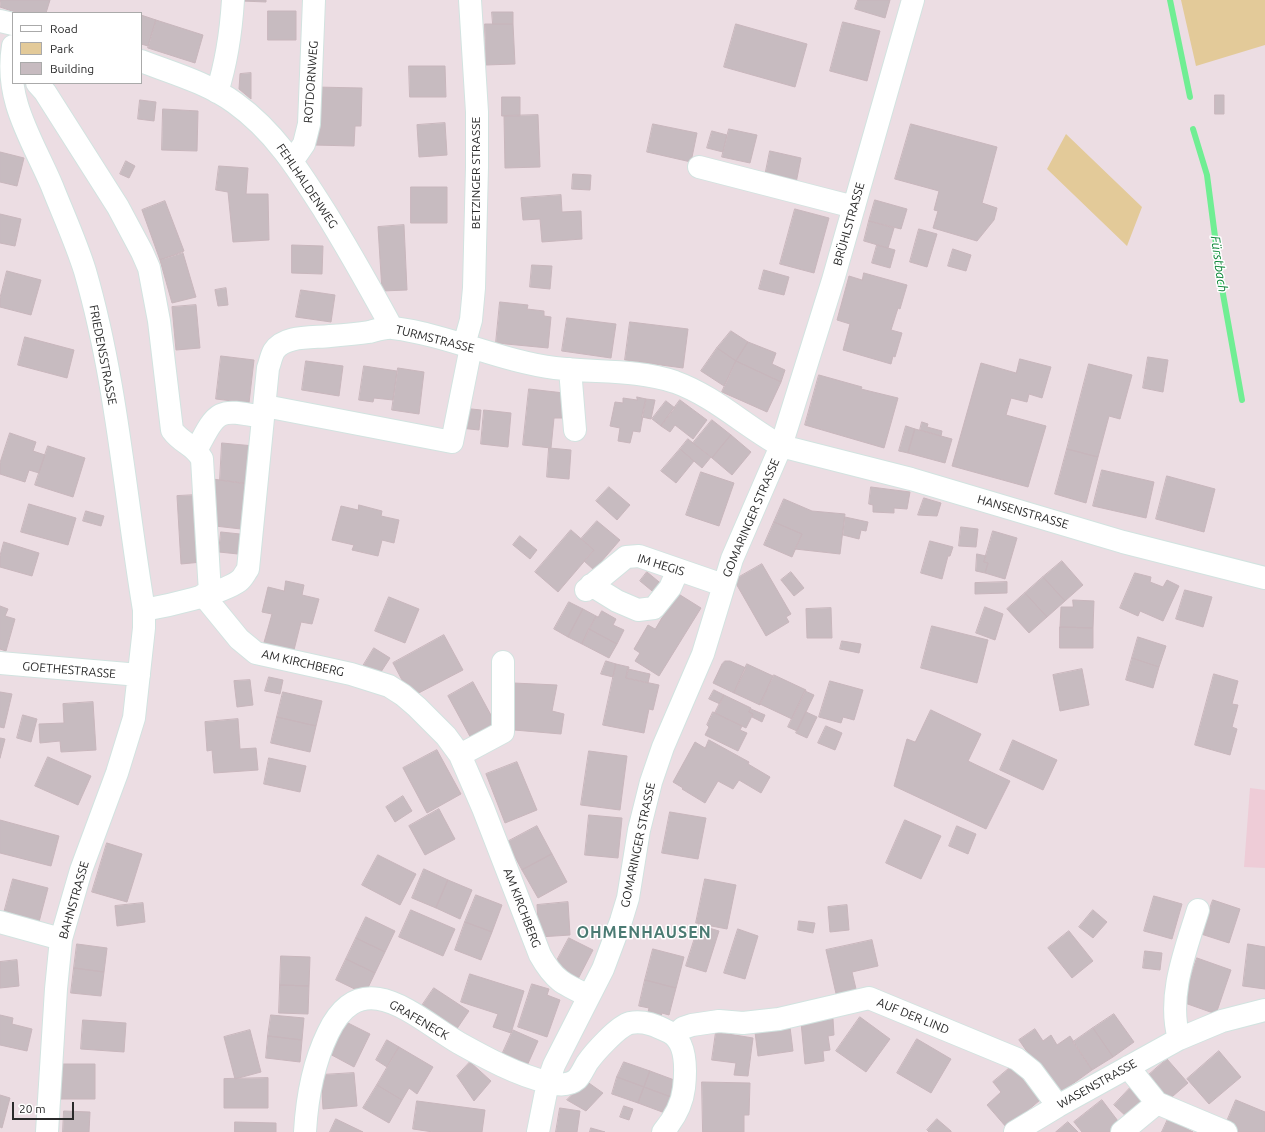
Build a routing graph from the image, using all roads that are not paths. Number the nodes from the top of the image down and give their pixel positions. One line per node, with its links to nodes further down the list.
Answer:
1 (233, 0): 10 (street)
2 (314, 0): 11 (street, ROTDORNWEG)
3 (470, 0): 15 (street, BETZINGER STRASSE)
4 (913, 0): 13 (street, BRÜHLSTRASSE)
5 (0, 21): 6 (street)
6 (12, 24)
7 (142, 61): 10 (street, FEHLHALDENWEG)
8 (13, 84): 25 (street, FRIEDENSSTRASSE)
9 (38, 84): 20 (street)
10 (217, 92): 11 (street, FEHLHALDENWEG)
11 (293, 160): 14 (street, FEHLHALDENWEG)
12 (699, 167): 13 (street)
13 (854, 207): 19 (street, BRÜHLSTRASSE)
14 (392, 328): 15 (street, TURMSTRASSE); 17 (street, TURMSTRASSE)
15 (468, 346): 16 (street, TURMSTRASSE); 17 (street, BETZINGER STRASSE)
16 (570, 369): 18 (street); 19 (street, TURMSTRASSE)
17 (264, 411): 20 (street); 24 (street, TURMSTRASSE)
18 (575, 430)
19 (781, 446): 22 (street, HANSENSTRASSE); 23 (street, GOMARINGER STRASSE)
20 (197, 449): 24 (street)
21 (678, 570): 21 (street, IM HEGIS); 23 (street, IM HEGIS)
22 (1265, 578)
23 (723, 585): 33 (street, GOMARINGER STRASSE)
24 (207, 594): 25 (street); 29 (street, AM KIRCHBERG)
25 (144, 610): 28 (street, FRIEDENSSTRASSE)
26 (503, 662): 29 (street)
27 (0, 663): 28 (street, GOETHESTRASSE)
28 (138, 676): 32 (street, BAHNSTRASSE)
29 (460, 755): 33 (street, AM KIRCHBERG)
30 (1198, 910): 36 (street)
31 (0, 922): 32 (street)
32 (62, 940): 41 (street, BAHNSTRASSE)
33 (589, 996): 38 (street, GOMARINGER STRASSE)
34 (1265, 1010): 36 (street, WASENSTRASSE)
35 (675, 1035): 38 (street); 40 (street, AUF DER LIND); 44 (street)
36 (1179, 1039): 37 (street, WASENSTRASSE)
37 (1128, 1067): 39 (street); 40 (street, WASENSTRASSE)
38 (548, 1082): 42 (street, GRAFENECK); 43 (street, GOMARINGER STRASSE)
39 (1157, 1103): 46 (street); 47 (street)
40 (1058, 1106): 45 (street, WASENSTRASSE)
41 (47, 1132)
42 (304, 1132)
43 (538, 1132)
44 (663, 1132)
45 (1015, 1132)
46 (1122, 1132)
47 (1226, 1132)

